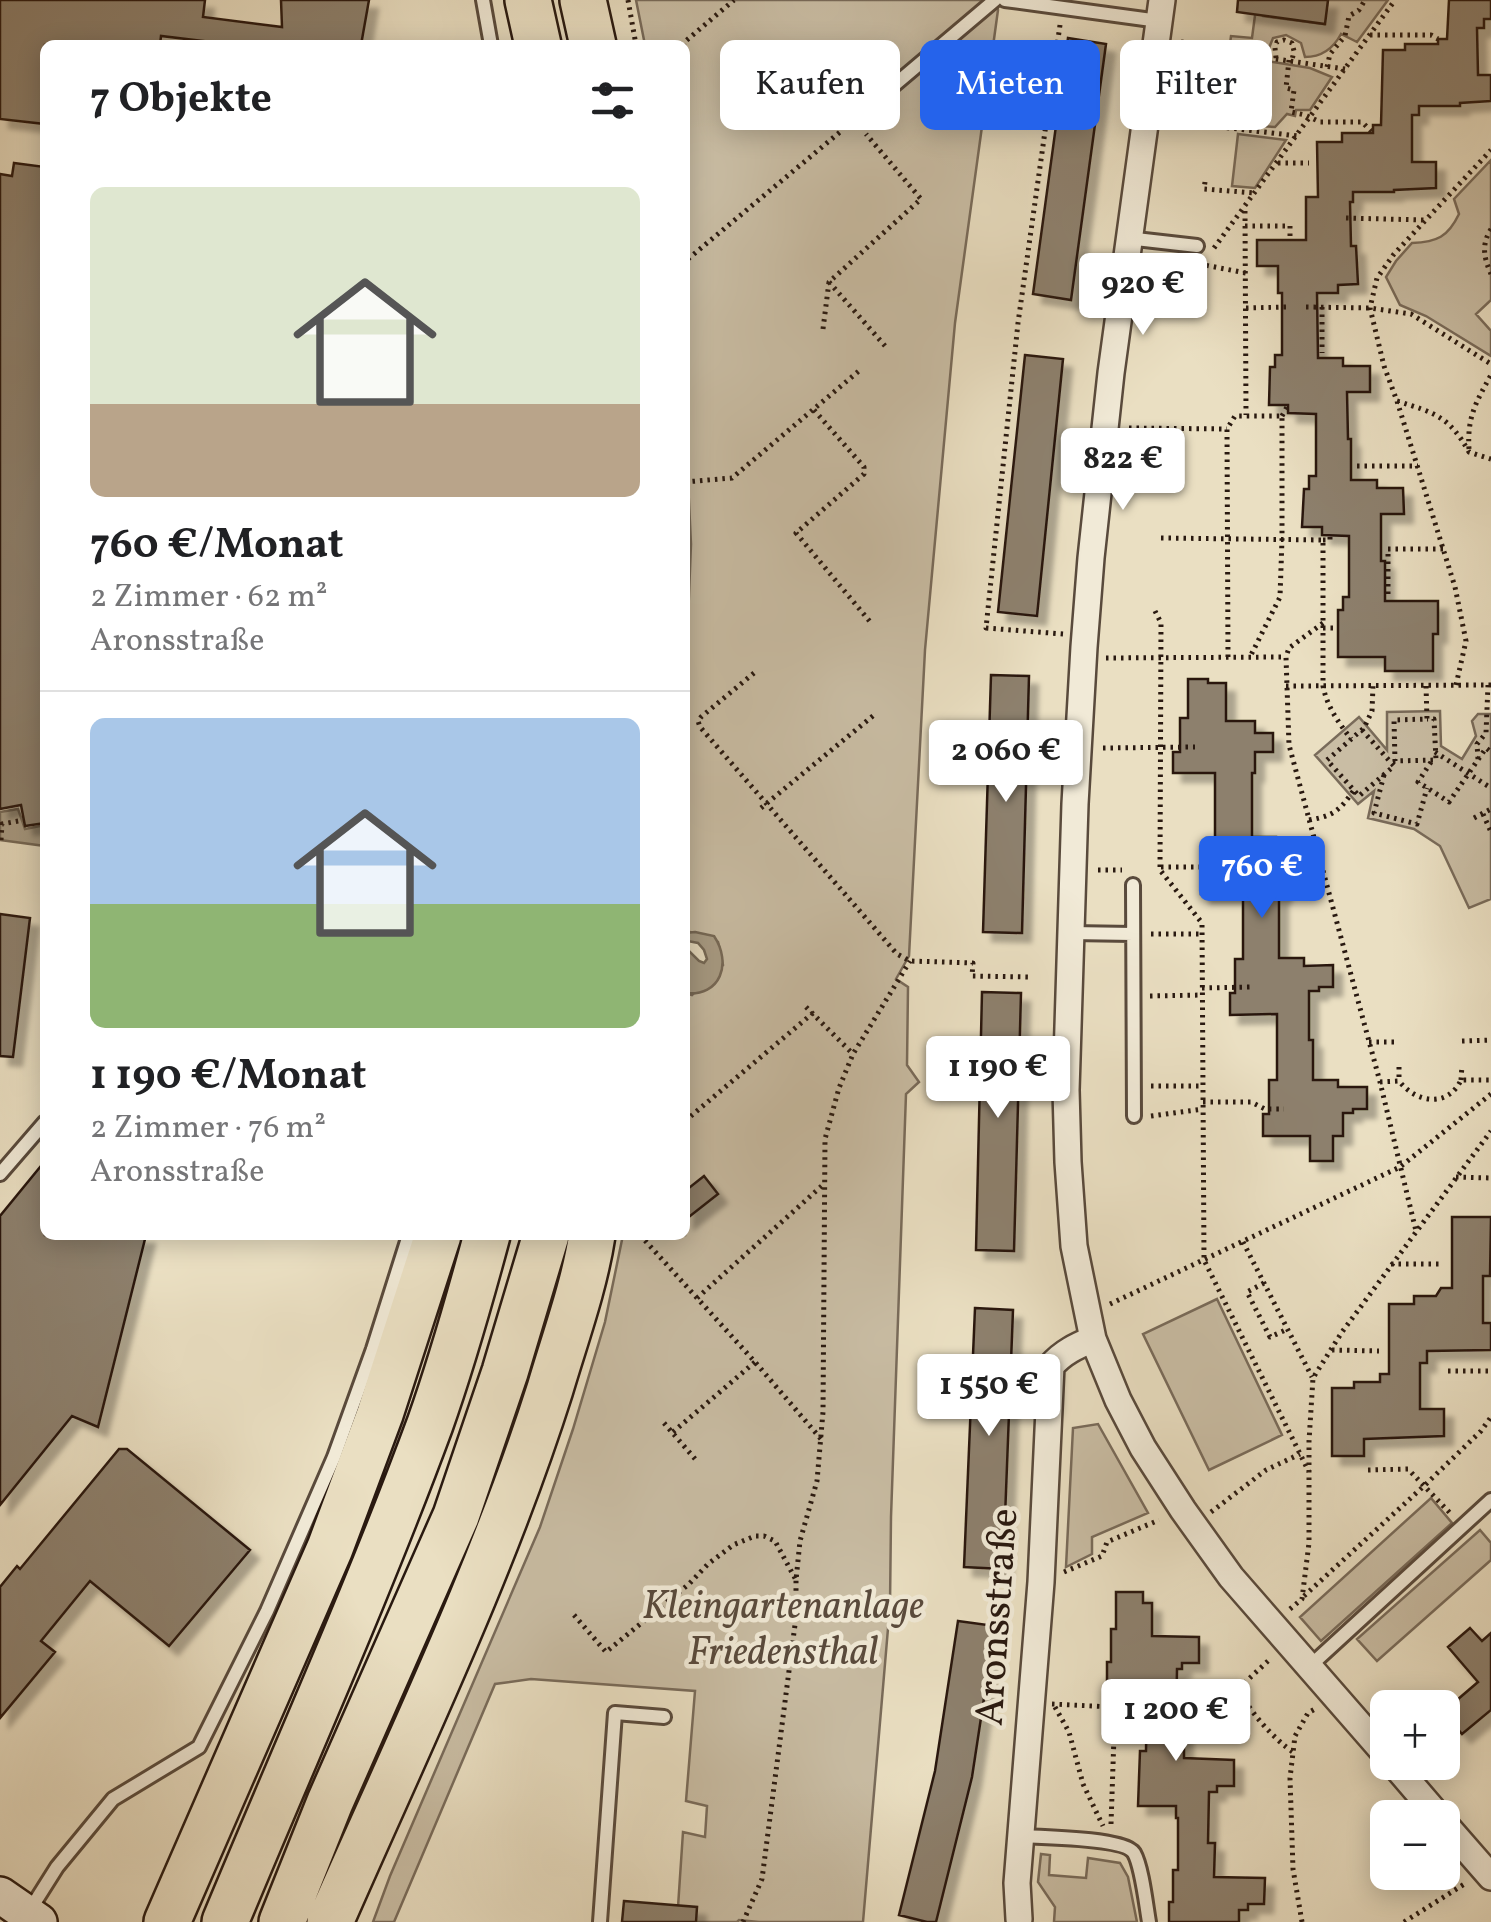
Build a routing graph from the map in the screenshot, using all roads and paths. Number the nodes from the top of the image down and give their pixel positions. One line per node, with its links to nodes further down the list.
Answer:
1 (483, 0): 14 (lane)
2 (528, 0): 15 (highway)
3 (583, 0): 16 (highway)
4 (628, 0): 17 (path)
5 (734, 0): 18 (path)
6 (994, 0): 23 (lane)
7 (1005, 0): 10 (lane)
8 (1365, 0): 21 (path)
9 (1394, 0): 12 (path)
10 (1062, 8): 11 (lane); 81 (path)
11 (1165, 21): 19 (path); 40 (street)
12 (1370, 35): 13 (path); 22 (path)
13 (1438, 39)
14 (490, 40)
15 (537, 40)
16 (592, 40)
17 (635, 40)
18 (687, 40)
19 (1276, 58): 20 (path); 20 (path)
20 (1290, 60): 21 (path); 24 (path)
21 (1327, 66): 22 (path)
22 (1344, 69): 24 (path)
23 (900, 80)
24 (1311, 118): 28 (path); 29 (path)
25 (841, 130): 43 (path)
26 (862, 130): 45 (path)
27 (1246, 130): 29 (path)
28 (1373, 134)
29 (1298, 136): 31 (path)
30 (1491, 150): 37 (path)
31 (1278, 162): 32 (path); 34 (path)
32 (1309, 162)
33 (1204, 182): 34 (path)
34 (1256, 193): 35 (path)
35 (1246, 208): 38 (path); 46 (path)
36 (1346, 218): 37 (path)
37 (1424, 220): 51 (path)
38 (1246, 226): 41 (path); 49 (path)
39 (1491, 229): 44 (path)
40 (1128, 238): 42 (lane); 81 (street)
41 (1290, 241)
42 (1197, 246)
43 (690, 258)
44 (1491, 274)
45 (829, 282): 52 (path); 53 (path)
46 (1189, 285)
47 (1306, 307): 48 (path)
48 (1322, 307): 51 (path); 54 (path)
49 (1246, 308): 50 (path); 61 (path)
50 (1286, 308)
51 (1370, 308): 55 (path); 58 (path)
52 (823, 329)
53 (886, 347)
54 (1322, 352)
55 (1491, 364)
56 (860, 370): 60 (path)
57 (1491, 375): 65 (path)
58 (1398, 401): 65 (path); 68 (path)
59 (1288, 406): 62 (path)
60 (814, 410): 69 (path); 78 (path)
61 (1246, 416): 62 (path); 64 (path)
62 (1282, 416): 73 (path)
63 (1126, 428): 64 (path)
64 (1227, 429): 72 (path)
65 (1469, 452): 66 (path)
66 (1491, 459)
67 (1357, 466): 68 (path)
68 (1418, 466): 75 (path)
69 (690, 482)
70 (1330, 535): 74 (path)
71 (1162, 538): 72 (path)
72 (1228, 538): 73 (path); 82 (path)
73 (1282, 539): 74 (path); 83 (path)
74 (1323, 540): 79 (path)
75 (1443, 549): 76 (path); 87 (path)
76 (1388, 594)
77 (1155, 612): 85 (path)
78 (872, 624)
79 (1323, 626): 80 (path); 84 (path); 90 (path)
80 (1338, 628)
81 (1084, 646): 85 (path); 124 (street)
82 (1228, 657): 83 (path); 85 (path)
83 (1250, 657): 84 (path)
84 (1286, 657): 89 (path)
85 (1160, 658): 100 (path)
86 (754, 672): 96 (path)
87 (1456, 685): 88 (path); 92 (path)
88 (1489, 685): 98 (path)
89 (1286, 686): 90 (path); 118 (path)
90 (1323, 686): 91 (path); 99 (path)
91 (1373, 686): 92 (path); 97 (path)
92 (1426, 686): 94 (path)
93 (874, 715): 113 (path)
94 (1427, 719): 103 (path); 107 (path)
95 (690, 720): 96 (path)
96 (698, 720): 113 (path)
97 (1362, 730): 99 (path); 107 (path)
98 (1489, 735): 106 (path)
99 (1351, 740): 112 (path)
100 (1160, 747): 101 (path); 102 (path); 121 (path)
101 (1195, 747)
102 (1101, 748)
103 (1435, 752): 105 (path); 108 (path)
104 (1491, 752): 106 (path)
105 (1432, 760): 107 (path); 110 (path)
106 (1478, 761): 108 (path)
107 (1395, 763): 109 (path)
108 (1469, 773): 110 (path); 111 (path)
109 (1385, 774): 110 (path); 112 (path)
110 (1427, 788)
111 (1491, 788)
112 (1354, 790): 118 (path)
113 (764, 806): 127 (path)
114 (1491, 810): 115 (path)
115 (1483, 814): 116 (path); 119 (path)
116 (1474, 818)
117 (24, 820): 120 (path)
118 (1308, 820): 136 (path)
119 (1491, 832)
120 (1, 840)
121 (1160, 866): 122 (path); 126 (path)
122 (1223, 866)
123 (1133, 885): 125 (lane)
124 (1071, 933): 125 (lane); 173 (street)
125 (1133, 934): 126 (path); 131 (lane)
126 (1202, 934): 130 (path)
127 (910, 961): 128 (path); 138 (path)
128 (1028, 976)
129 (1251, 987): 130 (path)
130 (1202, 992): 131 (path); 146 (path)
131 (1134, 996): 145 (lane)
132 (806, 1007): 133 (path)
133 (813, 1014): 138 (path); 150 (path)
134 (1462, 1040): 135 (path)
135 (1491, 1040)
136 (1370, 1042): 137 (path); 144 (path)
137 (1394, 1042)
138 (853, 1054): 159 (path)
139 (1462, 1065): 141 (path)
140 (1399, 1067): 143 (path)
141 (1461, 1080): 142 (path); 143 (path)
142 (1491, 1080)
143 (1399, 1081): 144 (path)
144 (1380, 1082): 155 (path)
145 (1134, 1086): 146 (path); 151 (lane)
146 (1203, 1086): 148 (path)
147 (1491, 1094): 155 (path)
148 (1203, 1106): 149 (path); 152 (path); 168 (path)
149 (1284, 1109)
150 (690, 1116)
151 (1134, 1116)
152 (1164, 1116)
153 (40, 1128): 156 (lane)
154 (1491, 1131): 157 (path)
155 (1400, 1167): 160 (path); 167 (path)
156 (0, 1174)
157 (1456, 1177): 158 (path); 160 (path)
158 (1491, 1178)
159 (825, 1183): 172 (path); 184 (path)
160 (1416, 1231): 169 (path)
161 (407, 1240): 213 (lane)
162 (436, 1240): 215 (highway)
163 (486, 1240): 216 (highway)
164 (544, 1240): 217 (highway)
165 (591, 1240): 218 (highway)
166 (645, 1240): 172 (path)
167 (1244, 1242): 168 (path); 171 (path)
168 (1204, 1260): 173 (path); 185 (path)
169 (1392, 1264): 170 (path); 175 (path)
170 (1442, 1264)
171 (1264, 1282): 174 (path); 174 (path)
172 (698, 1298): 177 (path)
173 (1090, 1327): 195 (street, Aronsstraße); 200 (street)
174 (1288, 1328): 180 (path)
175 (1330, 1350): 176 (path); 180 (path)
176 (1379, 1351)
177 (755, 1362): 183 (path); 184 (path)
178 (1448, 1371): 179 (path)
179 (1491, 1371)
180 (1312, 1378): 188 (path)
181 (1491, 1417): 189 (path)
182 (664, 1423): 183 (path)
183 (673, 1432): 186 (path)
184 (821, 1439): 194 (path)
185 (1300, 1454): 188 (path); 191 (path)
186 (696, 1460)
187 (1368, 1470): 189 (path)
188 (1309, 1472): 196 (path)
189 (1425, 1485): 193 (path); 196 (path)
190 (1491, 1500): 193 (lane)
191 (1210, 1513)
192 (1159, 1520): 195 (path)
193 (1462, 1526): 200 (lane)
194 (796, 1580): 198 (path); 220 (path)
195 (1041, 1582): 209 (street, Aronsstraße)
196 (1302, 1598): 197 (path)
197 (1287, 1611)
198 (574, 1614)
199 (1268, 1661): 206 (path)
200 (1310, 1666): 201 (street)
201 (1334, 1695): 205 (street); 206 (path)
202 (1115, 1707): 203 (path); 211 (path); 211 (path)
203 (1132, 1708)
204 (664, 1717): 219 (lane)
205 (1370, 1737)
206 (1293, 1752): 222 (path)
207 (1407, 1780): 208 (street)
208 (1425, 1800)
209 (1021, 1836): 211 (lane); 214 (street, Aronsstraße)
210 (1460, 1841): 212 (street)
211 (1110, 1842): 221 (lane)
212 (1488, 1874): 223 (path)
213 (22, 1911)
214 (1016, 1920)
215 (167, 1922)
216 (225, 1922)
217 (282, 1922)
218 (330, 1922)
219 (600, 1922)
220 (743, 1922)
221 (1149, 1922)
222 (1302, 1922)
223 (1404, 1922)

